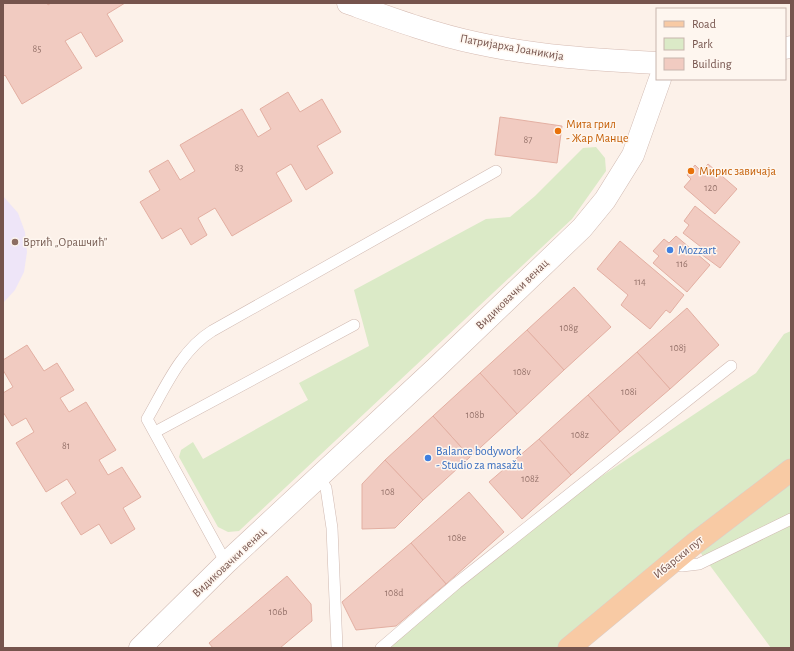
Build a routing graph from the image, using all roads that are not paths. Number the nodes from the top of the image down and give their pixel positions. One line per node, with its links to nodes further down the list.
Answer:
1 (348, 3): 2 (street, Патријарха Јоаникија)
2 (656, 63)
3 (660, 80): 9 (street, Видиковачки венац)
4 (496, 171): 7 (lane)
5 (354, 325): 7 (lane)
6 (731, 366): 15 (lane)
7 (155, 432): 11 (lane)
8 (791, 470): 12 (main road, Ибарски пут)
9 (319, 477): 11 (street, Видиковачки венац); 14 (lane)
10 (791, 519): 12 (lane)
11 (226, 563): 13 (street, Видиковачки венац)
12 (670, 564): 16 (main road, Ибарски пут)
13 (140, 648)
14 (336, 648)
15 (381, 648)
16 (569, 648)

